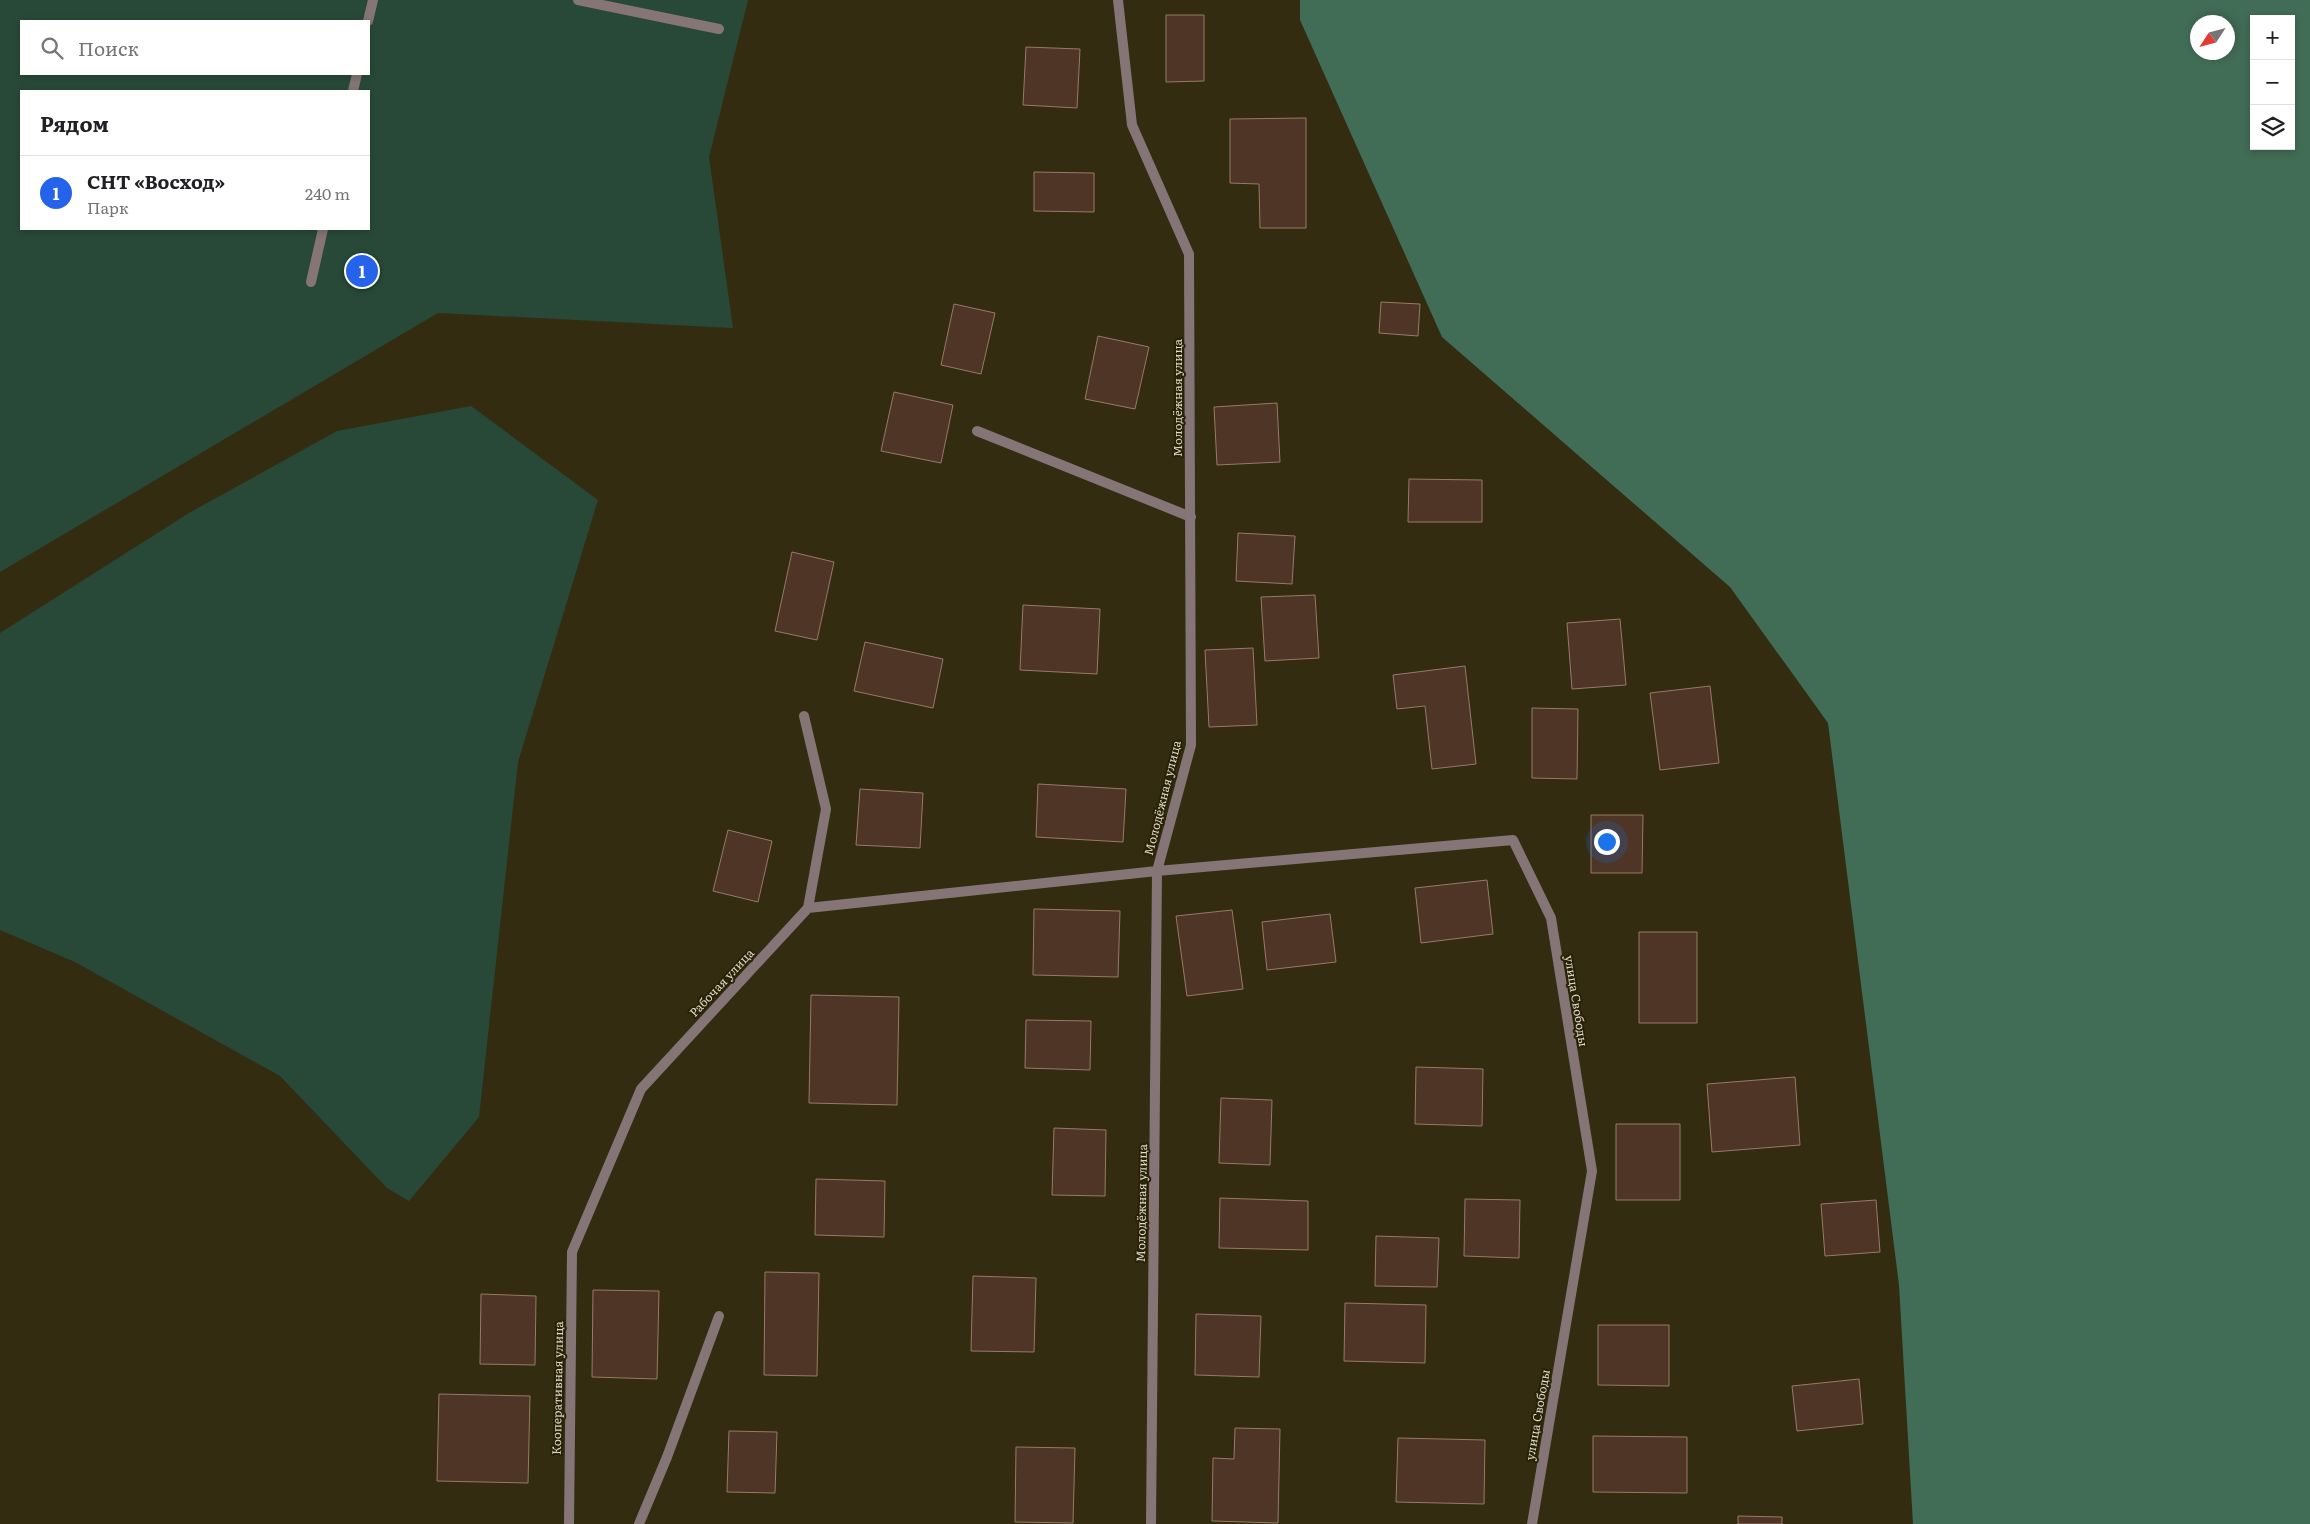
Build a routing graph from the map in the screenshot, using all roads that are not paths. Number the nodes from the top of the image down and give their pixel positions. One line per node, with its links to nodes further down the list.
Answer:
1 (373, 0): 4 (street)
2 (578, 0): 5 (street)
3 (1118, 0): 11 (street, Молодёжная улица)
4 (368, 20)
5 (719, 29)
6 (357, 75): 7 (street)
7 (353, 90)
8 (323, 230): 9 (street)
9 (311, 282)
10 (977, 432): 11 (street)
11 (1191, 517): 13 (street, Молодёжная улица)
12 (804, 716): 14 (street)
13 (1157, 871): 14 (street); 19 (street, Молодёжная улица); 20 (street, улица Свободы)
14 (808, 908): 15 (street, Рабочая улица)
15 (572, 1252): 17 (street, Кооперативная улица)
16 (719, 1316): 18 (street)
17 (569, 1524)
18 (639, 1524)
19 (1151, 1524)
20 (1532, 1524)

